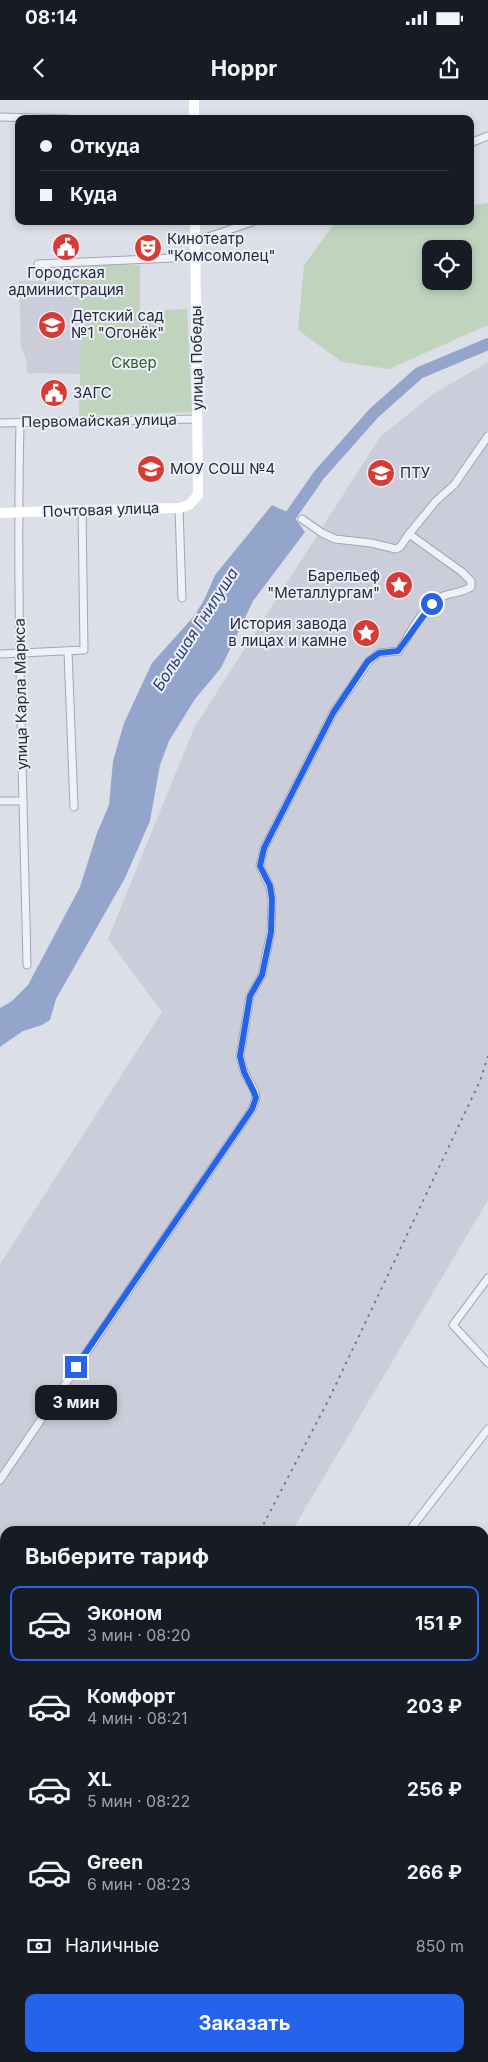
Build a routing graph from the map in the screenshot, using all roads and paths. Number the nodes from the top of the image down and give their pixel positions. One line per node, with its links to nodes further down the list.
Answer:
1 (194, 100): 2 (main road)
2 (194, 115)
3 (0, 118): 4 (street)
4 (15, 118)
5 (488, 136): 6 (street)
6 (474, 141)
7 (195, 225): 9 (main road, улица Победы)
8 (243, 225): 9 (street)
9 (195, 239): 10 (main road, улица Победы)
10 (196, 257): 11 (street); 12 (main road, улица Победы)
11 (38, 264)
12 (197, 419): 14 (street, Первомайская улица); 16 (main road, улица Победы)
13 (0, 423): 14 (street, Первомайская улица)
14 (20, 424): 19 (street, улица Карла Маркса)
15 (488, 436): 22 (street)
16 (198, 495): 17 (main road, Почтовая улица)
17 (179, 508): 18 (main road, Почтовая улица); 23 (street)
18 (82, 510): 19 (main road, Почтовая улица); 24 (street)
19 (18, 513): 20 (main road, Почтовая улица); 25 (street, улица Карла Маркса)
20 (0, 514)
21 (302, 519): 22 (street)
22 (409, 534): 34 (street)
23 (182, 598)
24 (68, 651): 25 (street); 29 (street)
25 (20, 653): 26 (street); 28 (street, улица Карла Маркса)
26 (0, 654)
27 (0, 801): 28 (street)
28 (23, 801): 30 (street, улица Карла Маркса)
29 (74, 807)
30 (26, 965)
31 (488, 1278): 32 (street)
32 (488, 1363)
33 (488, 1429): 35 (street)
34 (0, 1480)
35 (413, 1526)

